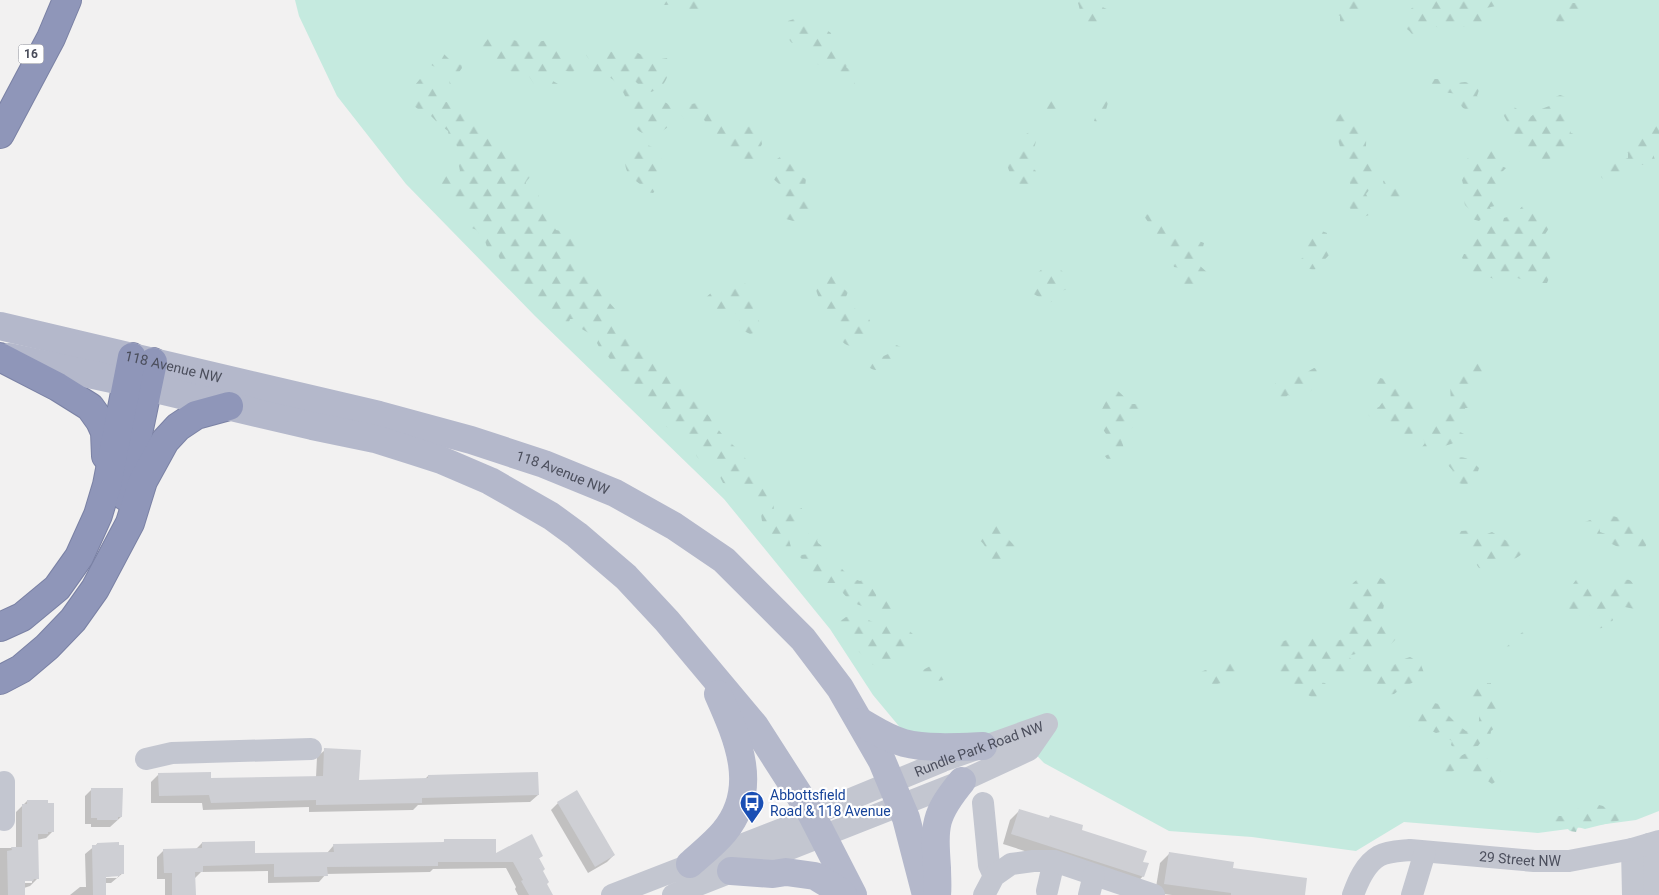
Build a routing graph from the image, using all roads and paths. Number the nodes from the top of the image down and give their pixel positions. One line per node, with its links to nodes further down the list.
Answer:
1 (62, 0): 3 (highway, 16)
2 (67, 0): 4 (highway)
3 (0, 108)
4 (0, 134)
5 (0, 326): 7 (main road, 118 Avenue NW)
6 (0, 356): 7 (main road, 118 Avenue NW); 9 (highway)
7 (139, 372): 8 (main road, 118 Avenue NW); 9 (highway); 10 (highway); 14 (main road, 118 Avenue NW)
8 (229, 406): 10 (highway); 12 (main road, 118 Avenue NW)
9 (107, 485): 11 (highway)
10 (108, 563): 13 (highway)
11 (0, 627)
12 (707, 670): 23 (main road, 118 Avenue NW); 27 (main road)
13 (0, 680)
14 (861, 722): 15 (main road); 20 (main road, 118 Avenue NW)
15 (983, 746): 18 (street, Rundle Park Road NW); 20 (street, Rundle Park Road NW)
16 (311, 750): 17 (street)
17 (146, 759)
18 (962, 781): 20 (street, Rundle Park Road NW); 37 (main road)
19 (4, 782): 22 (street)
20 (896, 793): 23 (street); 36 (main road, 118 Avenue NW)
21 (983, 803): 29 (street)
22 (4, 820)
23 (818, 825): 27 (street); 28 (street); 35 (main road, 118 Avenue NW)
24 (1647, 845): 25 (street, 29 Street NW); 41 (street); 42 (street)
25 (1425, 852): 39 (street, 29 Street NW); 40 (street)
26 (1054, 861): 29 (street); 30 (street); 31 (street)
27 (690, 864): 32 (street)
28 (731, 872): 33 (street); 34 (main road)
29 (989, 885)
30 (1091, 885): 38 (street)
31 (1046, 891)
32 (612, 895)
33 (673, 895)
34 (843, 895)
35 (853, 895)
36 (926, 895)
37 (938, 895)
38 (1154, 895)
39 (1353, 895)
40 (1412, 895)
41 (1633, 895)
42 (1650, 895)

